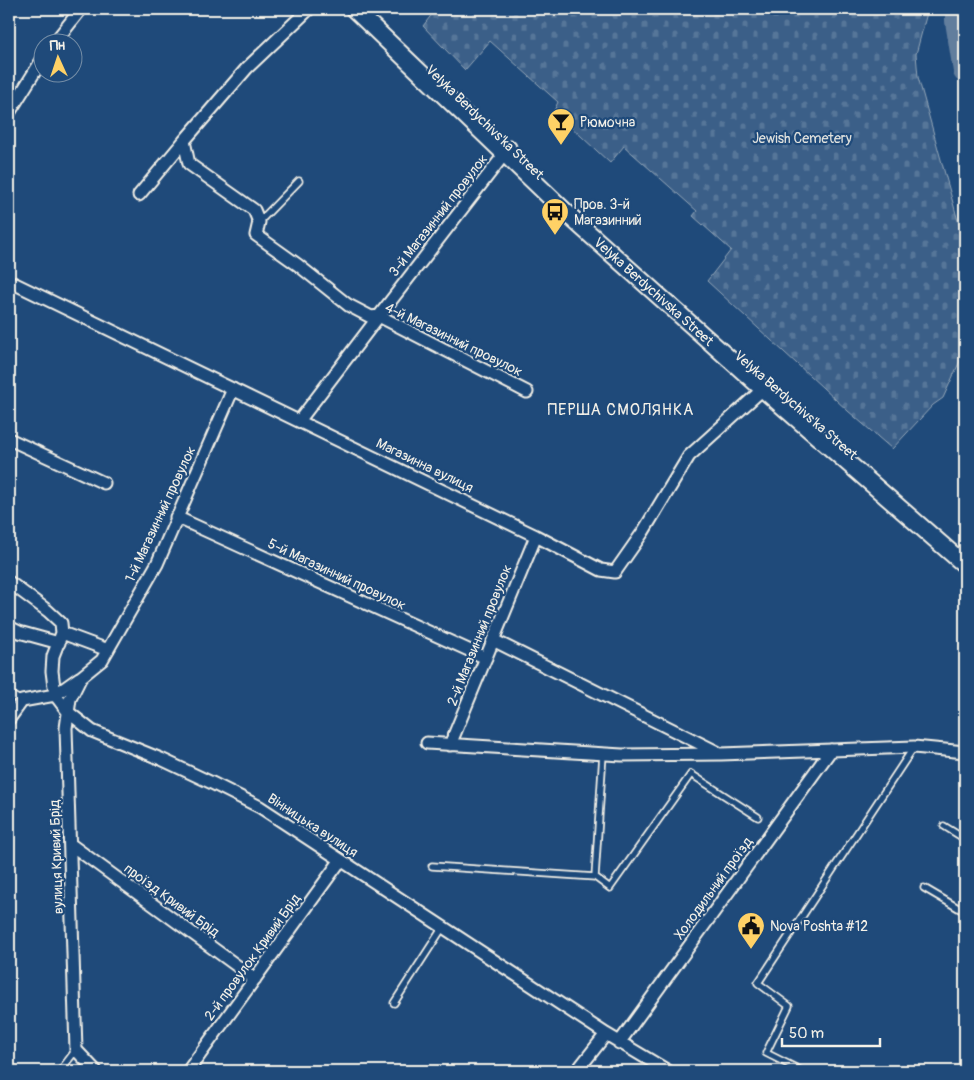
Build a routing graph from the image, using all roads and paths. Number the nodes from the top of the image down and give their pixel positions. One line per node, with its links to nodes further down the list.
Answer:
1 (81, 9): 5 (street)
2 (309, 9): 8 (street)
3 (354, 9): 9 (main road, Velyka Berdychivska Street)
4 (366, 9): 9 (main road, Velyka Berdychivs'ka Street)
5 (63, 32)
6 (32, 76): 7 (street)
7 (9, 113)
8 (184, 141): 11 (street); 12 (street, 4-й Магазинний провулок)
9 (507, 150): 14 (street, 3-й Магазинний провулок); 16 (main road, Velyka Berdychivska Street); 23 (main road, Velyka Berdychivs'ka Street)
10 (299, 181): 12 (lane)
11 (140, 196)
12 (259, 222): 14 (street, 4-й Магазинний провулок)
13 (9, 281): 15 (street, Магазинна вулиця)
14 (379, 316): 17 (street, 4-й Магазинний провулок); 18 (street, 3-й Магазинний провулок)
15 (233, 389): 18 (street, Магазинна вулиця); 21 (street, 1-й Магазинний провулок)
16 (763, 389): 22 (street, Магазинна вулиця); 24 (main road, Velyka Berdychivska Street)
17 (527, 392)
18 (299, 421): 22 (street, Магазинна вулиця)
19 (9, 439): 20 (street)
20 (104, 483)
21 (176, 517): 29 (street, 1-й Магазинний провулок); 30 (street, 5-й Магазинний провулок)
22 (536, 536): 28 (street, 2-й Магазинний провулок)
23 (965, 551)
24 (965, 565)
25 (9, 582): 27 (street)
26 (9, 627): 27 (street)
27 (61, 638): 29 (street); 33 (street)
28 (493, 640): 30 (street, 2-й Магазинний провулок); 43 (street)
29 (108, 650): 31 (street, вулиця Кривий Брід)
30 (486, 658): 38 (street, 2-й Магазинний провулок)
31 (80, 677): 33 (street); 35 (street, вулиця Кривий Брід)
32 (9, 694): 34 (lane)
33 (54, 695): 34 (street); 35 (street, Вінницька вулиця)
34 (22, 701): 36 (street)
35 (68, 712): 47 (street, вулиця Кривий Брід); 48 (street, Вінницька вулиця)
36 (9, 719)
37 (428, 743): 38 (street)
38 (450, 745): 42 (street)
39 (914, 747): 40 (street); 41 (street); 64 (lane)
40 (831, 750): 43 (street); 57 (street, Холодильний проїзд)
41 (965, 752)
42 (602, 754): 43 (street); 50 (lane)
43 (721, 754)
44 (758, 817): 50 (lane)
45 (944, 826): 46 (lane)
46 (965, 839)
47 (70, 844): 54 (street, проїзд Кривий Брід); 58 (street, вулиця Кривий Брід)
48 (340, 861): 53 (street, Вінницька вулиця); 54 (street, 2-й провулок Кривий Брід)
49 (432, 866): 50 (lane)
50 (595, 877)
51 (924, 888): 52 (lane)
52 (965, 912)
53 (443, 927): 55 (lane); 56 (street, Вінницька вулиця)
54 (255, 980): 61 (street, 2-й провулок Кривий Брід)
55 (394, 1003)
56 (606, 1034): 57 (street, Вінницька вулиця); 62 (street)
57 (620, 1042): 63 (street, Вінницька вулиця)
58 (76, 1050): 59 (lane); 60 (street)
59 (60, 1071)
60 (96, 1071)
61 (188, 1071)
62 (577, 1071)
63 (668, 1071)
64 (802, 1071)

